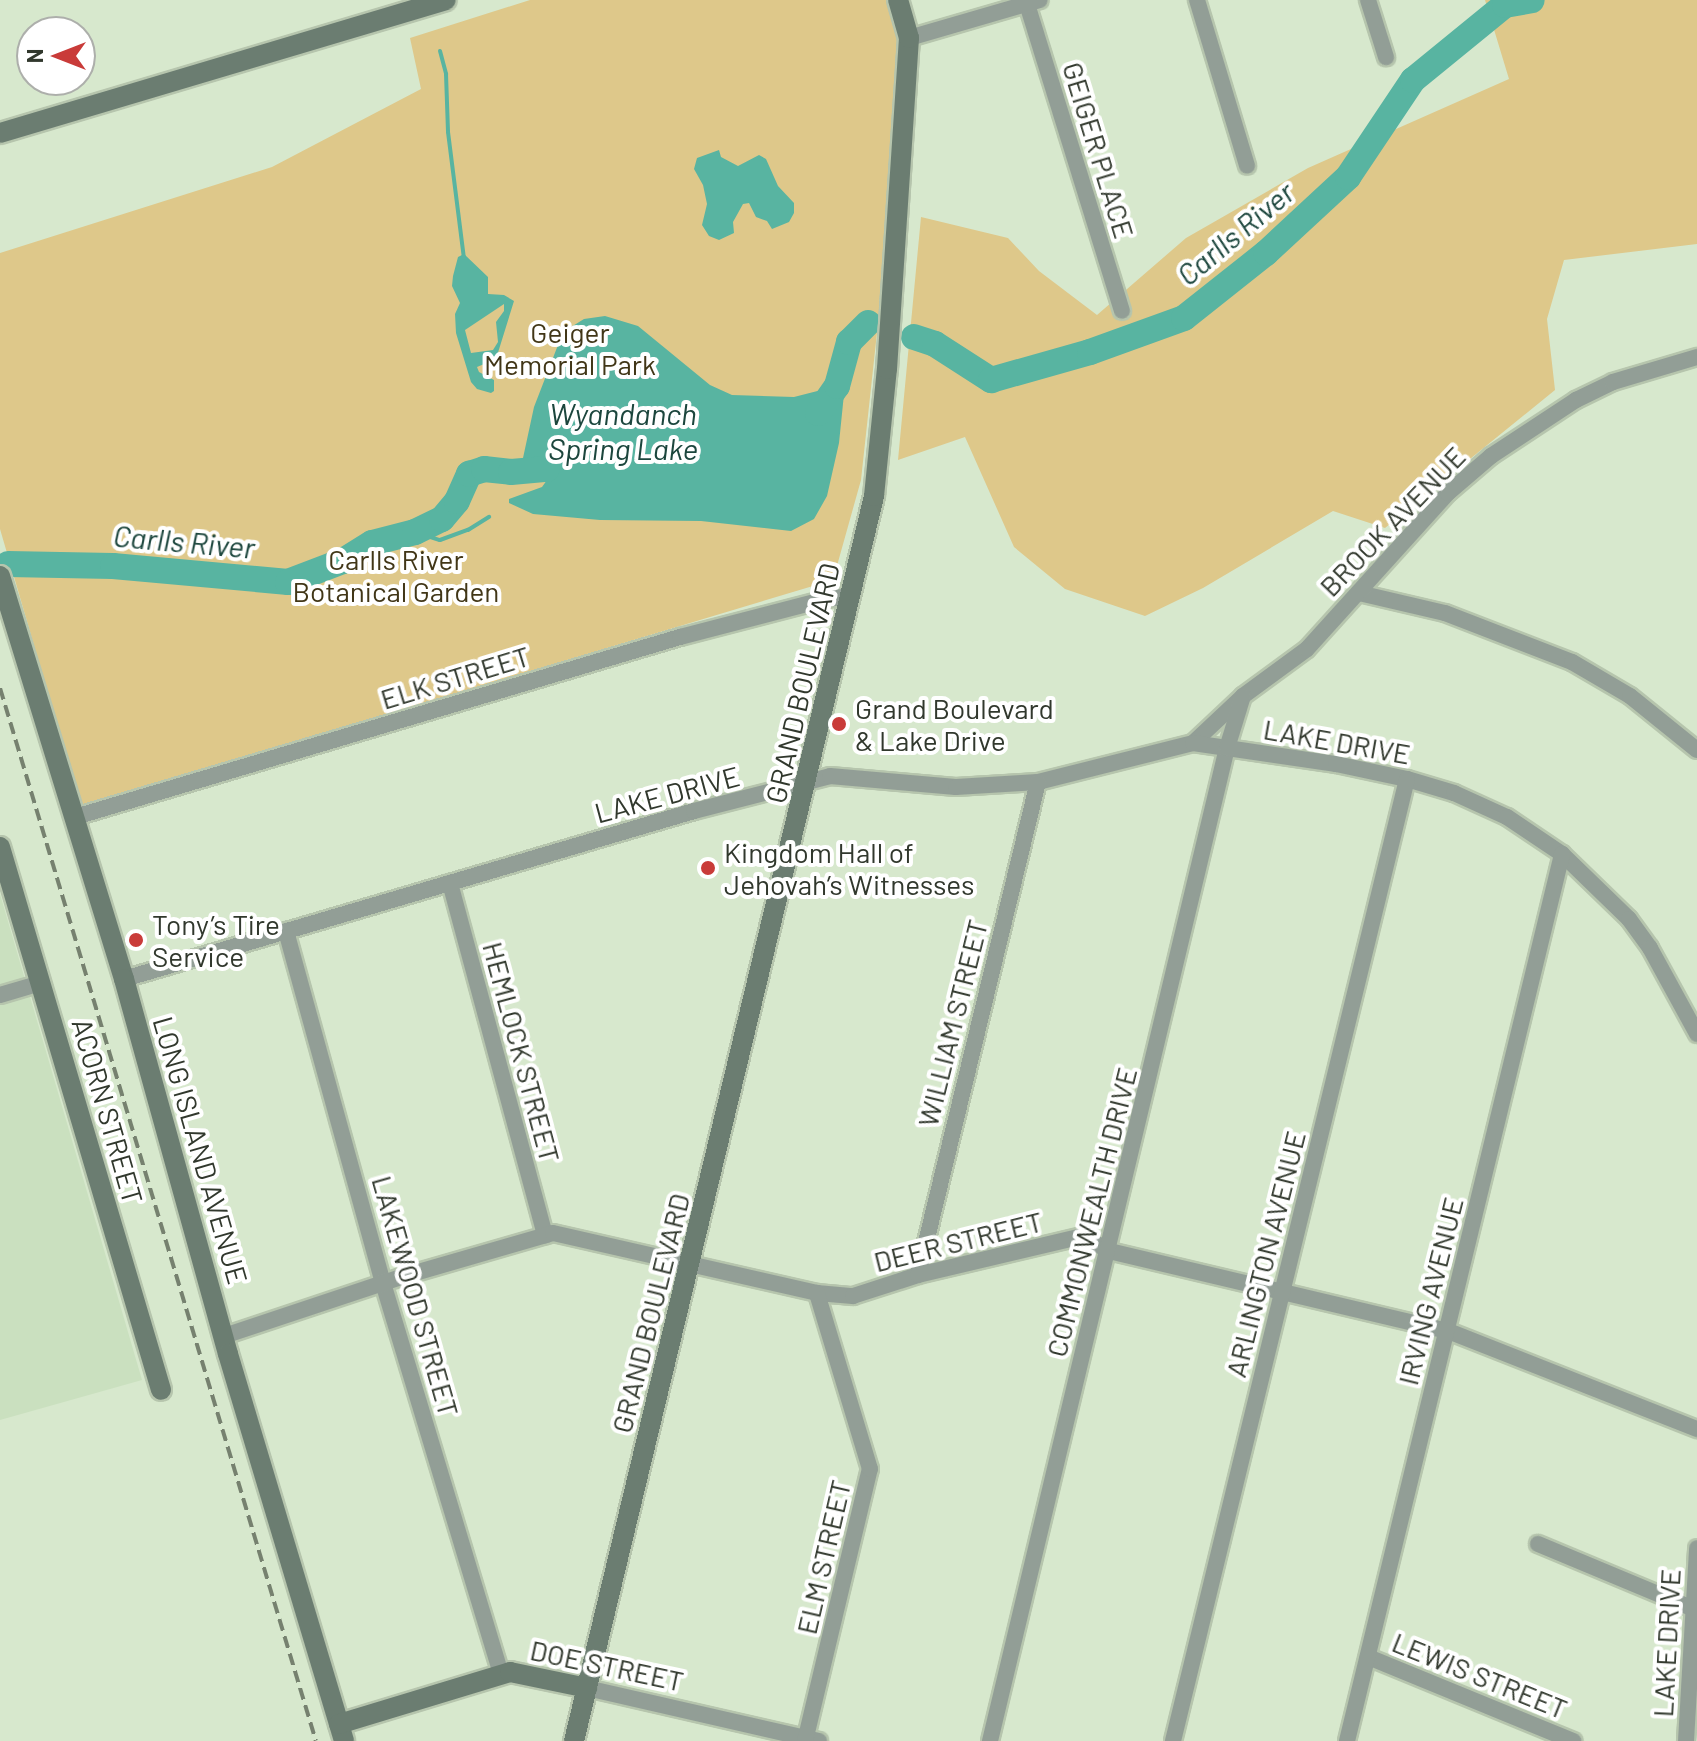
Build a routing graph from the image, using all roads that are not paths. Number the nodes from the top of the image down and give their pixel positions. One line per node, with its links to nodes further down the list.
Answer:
1 (446, 0): 6 (street)
2 (898, 0): 7 (street, GRAND BOULEVARD)
3 (1197, 0): 10 (street)
4 (1368, 0): 8 (street)
5 (1033, 2): 7 (street); 11 (street, GEIGER PLACE)
6 (422, 3): 9 (street)
7 (909, 38): 15 (street, GRAND BOULEVARD)
8 (1386, 57)
9 (0, 133)
10 (1247, 166)
11 (1122, 311)
12 (1697, 357): 14 (street, BROOK AVENUE)
13 (0, 576): 23 (street, LONG ISLAND AVENUE)
14 (1359, 593): 16 (street, BROOK AVENUE); 19 (street)
15 (852, 596): 22 (street, GRAND BOULEVARD); 23 (street, ELK STREET)
16 (1243, 696): 17 (street, BROOK AVENUE); 18 (street, COMMONWEALTH DRIVE)
17 (1193, 743): 18 (street, LAKE DRIVE); 21 (street, LAKE DRIVE)
18 (1227, 748): 20 (street, LAKE DRIVE); 33 (street, COMMONWEALTH DRIVE)
19 (1697, 750)
20 (1407, 779): 25 (street, LAKE DRIVE); 37 (street, ARLINGTON AVENUE)
21 (1038, 782): 22 (street, LAKE DRIVE); 35 (street, WILLIAM STREET)
22 (807, 783): 26 (street, LAKE DRIVE); 34 (street, GRAND BOULEVARD)
23 (75, 817): 28 (street, LONG ISLAND AVENUE)
24 (0, 847): 29 (street, ACORN STREET)
25 (1562, 854): 31 (street, LAKE DRIVE); 39 (street, IRVING AVENUE)
26 (450, 883): 27 (street, LAKE DRIVE); 32 (street, HEMLOCK STREET)
27 (286, 931): 28 (street, LAKE DRIVE); 36 (street, LAKEWOOD STREET)
28 (124, 979): 40 (street, LONG ISLAND AVENUE)
29 (41, 983): 30 (street); 41 (street, ACORN STREET)
30 (0, 995)
31 (1697, 1034)
32 (545, 1235): 34 (street, DEER STREET); 36 (street, DEER STREET)
33 (1109, 1251): 35 (street, DEER STREET); 37 (street, DEER STREET); 52 (street, COMMONWEALTH DRIVE)
34 (690, 1263): 38 (street, DEER STREET); 48 (street, GRAND BOULEVARD)
35 (918, 1275): 38 (street, DEER STREET)
36 (383, 1283): 40 (street, DEER STREET); 47 (street, LAKEWOOD STREET)
37 (1283, 1290): 39 (street, DEER STREET); 53 (street, ARLINGTON AVENUE)
38 (817, 1293): 50 (street, ELM STREET)
39 (1448, 1331): 42 (street, DEER STREET); 46 (street, IRVING AVENUE)
40 (224, 1336): 49 (street, LONG ISLAND AVENUE)
41 (161, 1390)
42 (1697, 1429)
43 (1538, 1544): 45 (street)
44 (1697, 1548): 45 (street, LAKE DRIVE)
45 (1694, 1609): 56 (street, LAKE DRIVE)
46 (1368, 1657): 54 (street, IRVING AVENUE); 55 (street, LEWIS STREET)
47 (501, 1675): 48 (street, DOE STREET); 49 (street, DOE STREET)
48 (587, 1688): 50 (street, DOE STREET); 51 (street, GRAND BOULEVARD)
49 (341, 1732)
50 (810, 1740)
51 (574, 1741)
52 (990, 1741)
53 (1173, 1741)
54 (1347, 1741)
55 (1573, 1741)
56 (1686, 1741)

